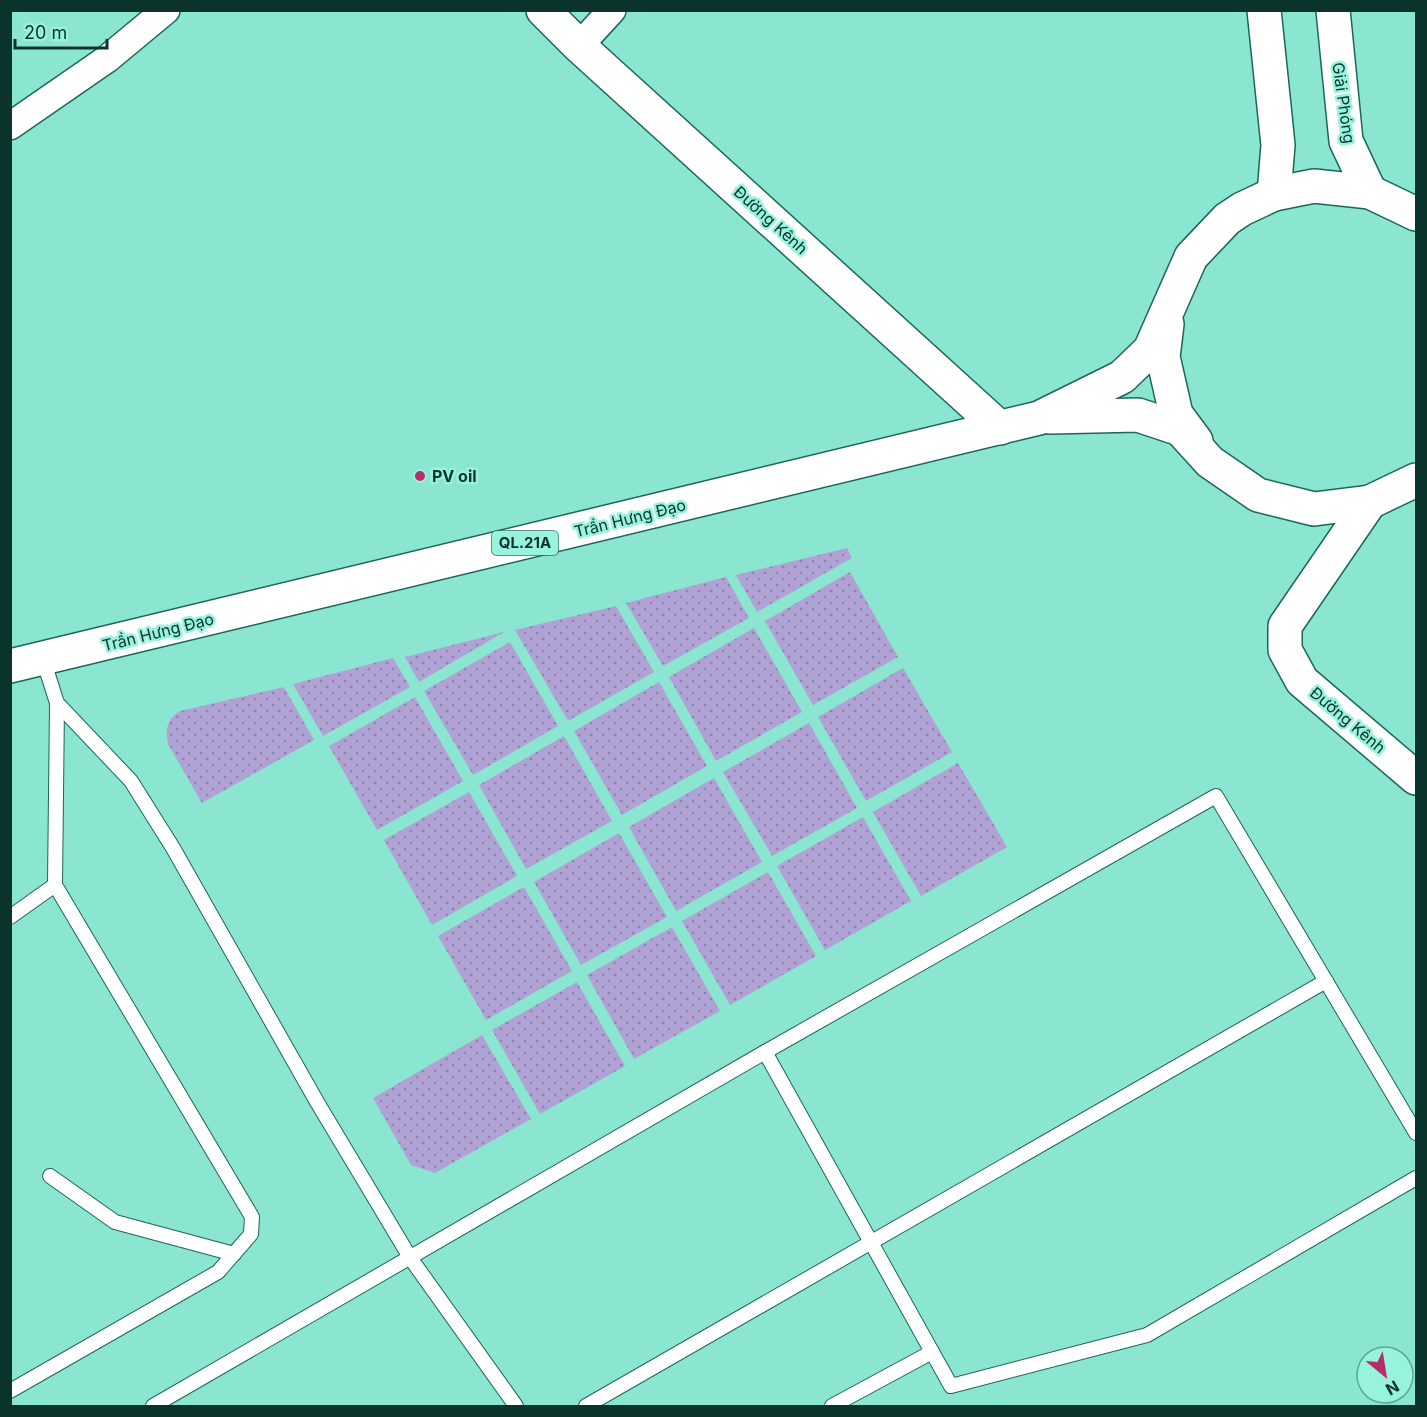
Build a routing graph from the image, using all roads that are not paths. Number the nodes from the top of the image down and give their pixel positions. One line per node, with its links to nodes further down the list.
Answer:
1 (166, 10): 7 (street)
2 (543, 10): 6 (main road, Đường Kênh)
3 (612, 10): 6 (street)
4 (1264, 10): 9 (main road)
5 (1333, 10): 8 (main road, Giải Phóng)
6 (579, 46): 13 (main road, Đường Kênh)
7 (10, 126)
8 (1370, 192): 9 (main road); 10 (main road)
9 (1274, 194): 11 (main road)
10 (1416, 214)
11 (1169, 304): 12 (main road); 14 (main road)
12 (1039, 418): 13 (main road, Trần Hưng Đạo / QL.21A); 14 (main road)
13 (1000, 428): 17 (main road, Trần Hưng Đạo / QL.21A)
14 (1210, 462): 16 (main road)
15 (1416, 480): 16 (main road)
16 (1370, 502): 20 (main road, Đường Kênh)
17 (43, 659): 18 (main road, Trần Hưng Đạo / QL.21A); 19 (lane)
18 (10, 666)
19 (57, 703): 21 (lane); 30 (lane)
20 (1416, 778)
21 (55, 885): 22 (lane); 29 (lane)
22 (10, 917)
23 (1326, 981): 24 (lane); 25 (lane); 28 (lane)
24 (765, 1052): 28 (lane); 30 (lane)
25 (1416, 1133)
26 (50, 1176): 29 (lane)
27 (1416, 1178): 31 (lane)
28 (871, 1243): 31 (lane); 35 (lane)
29 (234, 1254): 32 (lane)
30 (411, 1259): 33 (lane); 34 (lane)
31 (932, 1352): 36 (lane)
32 (10, 1391)
33 (153, 1407)
34 (516, 1407)
35 (586, 1407)
36 (832, 1407)

